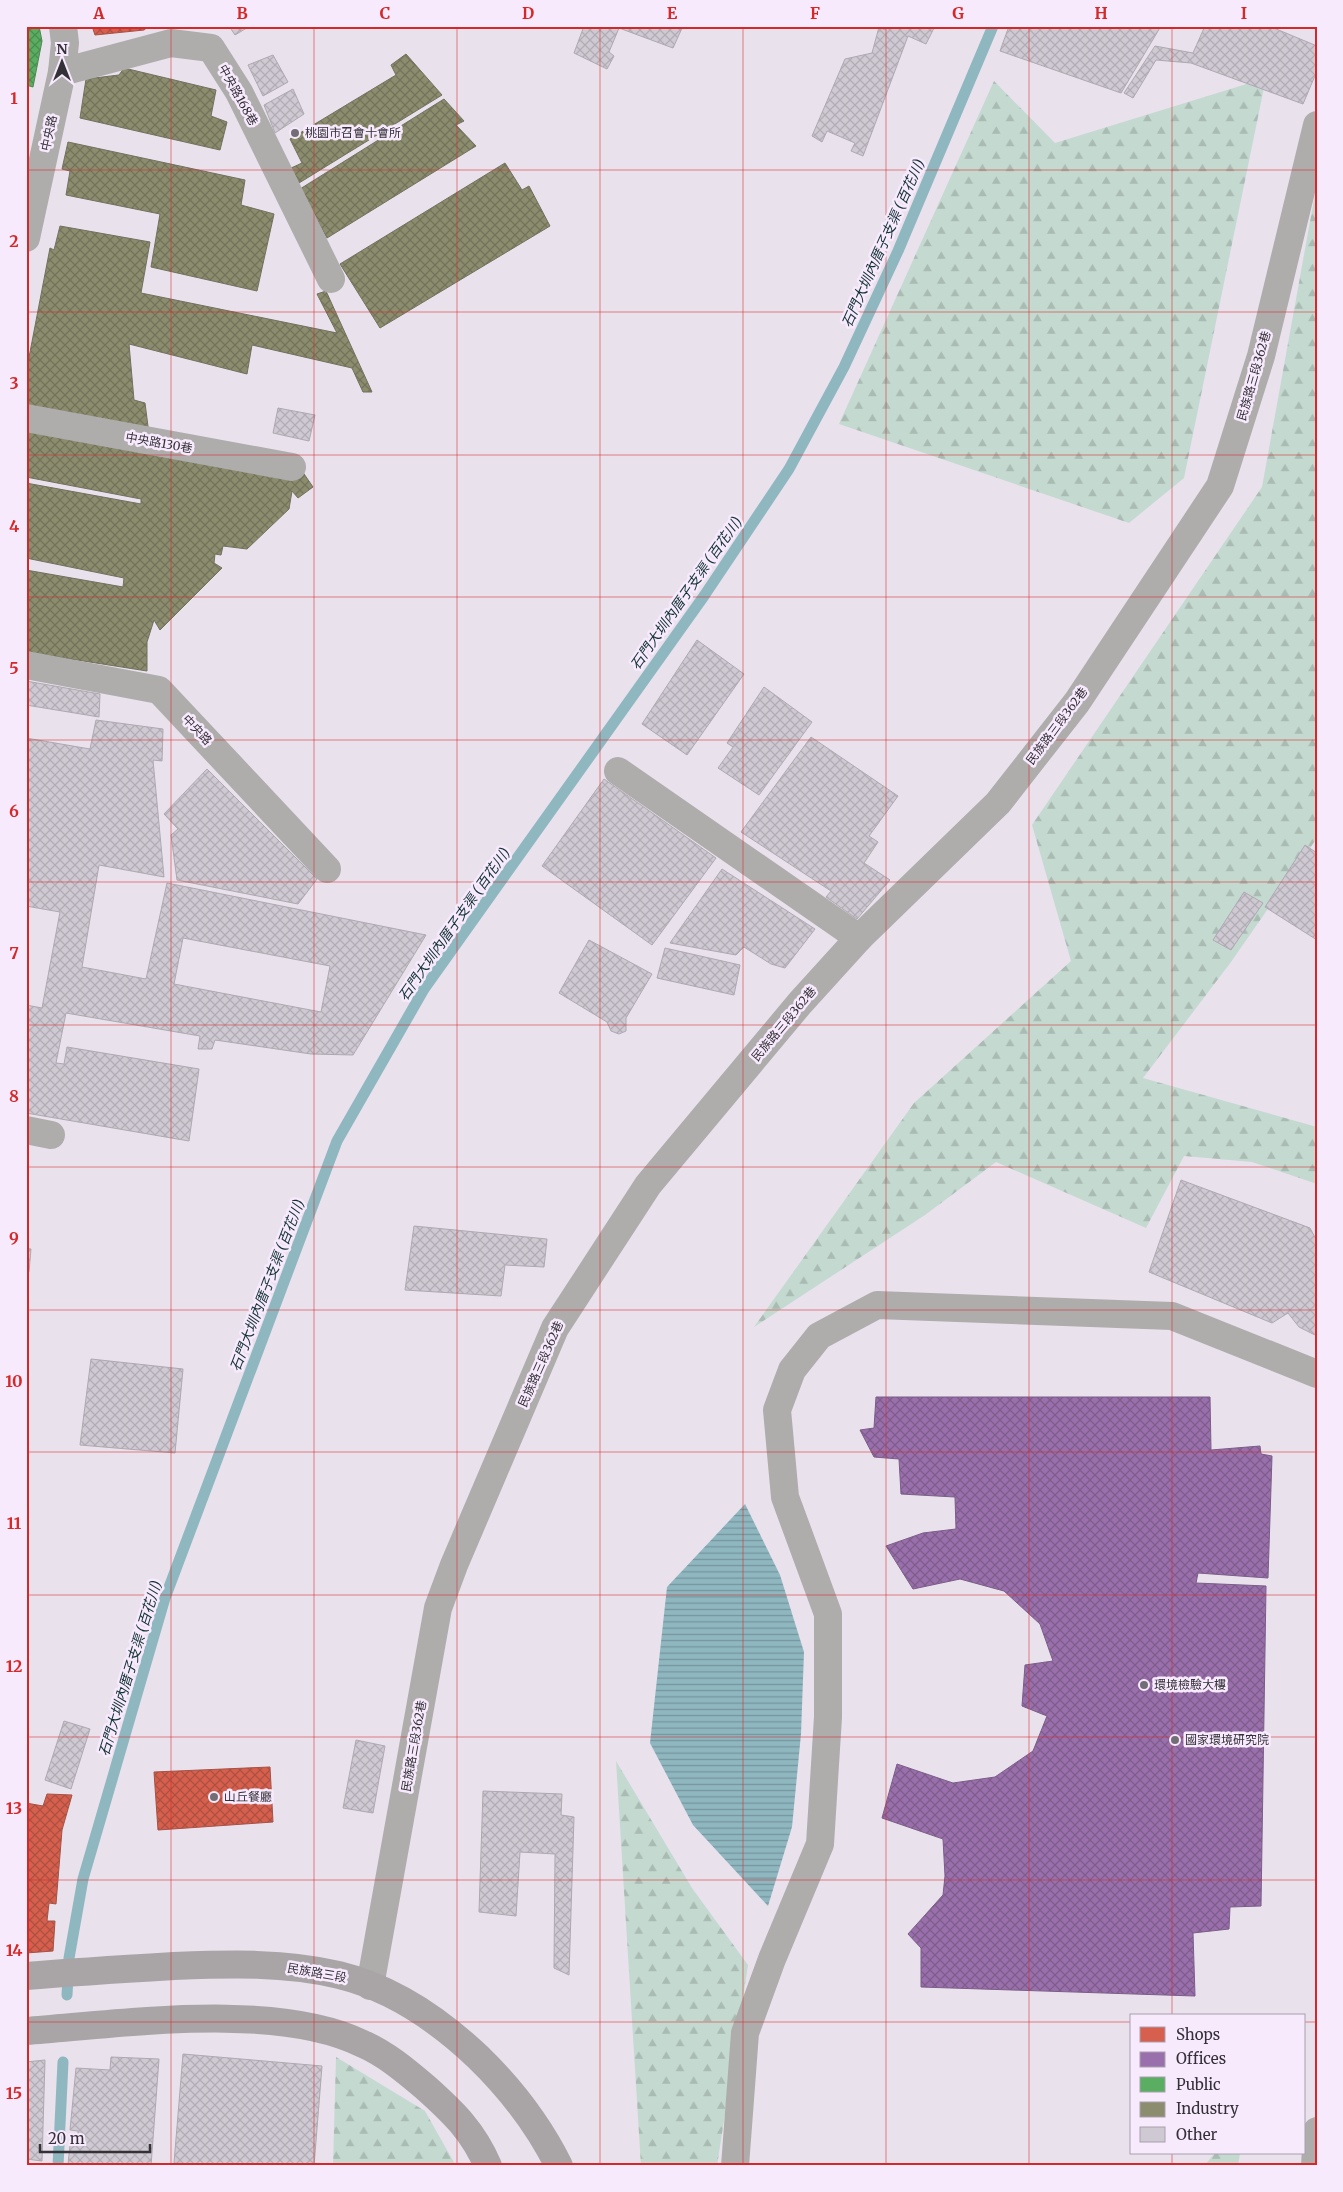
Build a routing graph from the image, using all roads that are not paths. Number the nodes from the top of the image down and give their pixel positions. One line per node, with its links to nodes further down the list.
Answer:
1 (63, 26): 2 (street, 中央路)
2 (62, 72): 4 (street, 中央路); 5 (street, 中央路168巷)
3 (1317, 125): 11 (street, 民族路三段362巷)
4 (26, 238)
5 (331, 279)
6 (26, 418): 7 (street, 中央路130巷)
7 (292, 467)
8 (26, 665): 10 (street, 中央路)
9 (618, 771): 11 (street)
10 (327, 869)
11 (859, 938): 14 (street, 民族路三段362巷)
12 (1317, 1374): 19 (street)
13 (35, 1975): 14 (main road, 民族路三段)
14 (370, 1986): 18 (main road, 民族路三段)
15 (26, 2031): 17 (main road)
16 (1317, 2131): 20 (street)
17 (488, 2166)
18 (559, 2166)
19 (735, 2166)
20 (1315, 2166)

